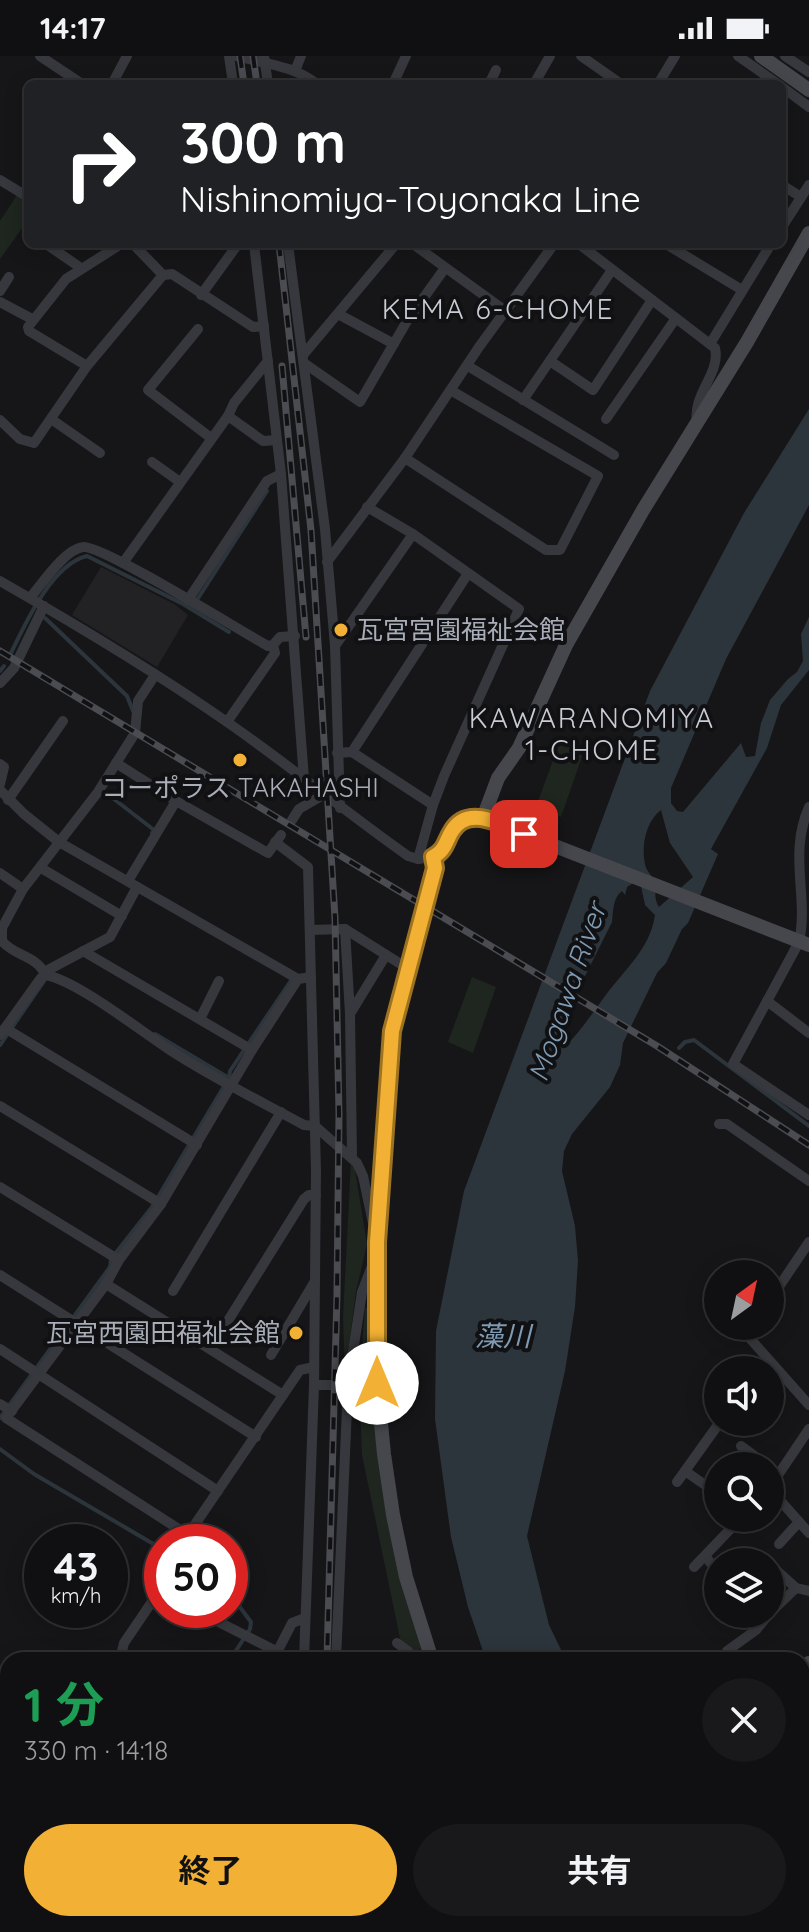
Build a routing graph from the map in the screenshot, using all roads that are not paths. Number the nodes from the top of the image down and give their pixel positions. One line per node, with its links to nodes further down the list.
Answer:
1 (40, 56): 17 (street)
2 (127, 56): 18 (street)
3 (229, 56): 19 (street)
4 (236, 56): 13 (street)
5 (301, 56): 15 (street)
6 (406, 56): 22 (street)
7 (550, 56): 24 (street)
8 (581, 56): 25 (street)
9 (675, 56): 26 (street)
10 (738, 56): 27 (street)
11 (761, 56): 29 (main road)
12 (785, 56): 16 (street)
13 (265, 60): 15 (street); 20 (street)
14 (496, 70): 23 (street)
15 (295, 71): 21 (street)
16 (809, 72)
17 (76, 80)
18 (114, 80)
19 (232, 80)
20 (268, 80)
21 (310, 80)
22 (395, 80)
23 (491, 80)
24 (536, 80)
25 (615, 80)
26 (660, 80)
27 (772, 80)
28 (786, 90): 30 (street)
29 (809, 90)
30 (809, 107)
31 (0, 180): 34 (street)
32 (809, 185): 35 (street)
33 (786, 188): 35 (street)
34 (24, 195)
35 (801, 197): 36 (street)
36 (786, 221)
37 (809, 233): 79 (main road)
38 (52, 248): 50 (street)
39 (114, 248): 50 (street)
40 (137, 248): 53 (street)
41 (235, 248): 57 (street)
42 (254, 248): 64 (street)
43 (289, 248): 68 (street)
44 (393, 248): 61 (street)
45 (418, 248): 51 (street)
46 (551, 248): 60 (street)
47 (584, 248): 52 (street)
48 (673, 248): 55 (street)
49 (768, 248): 55 (street)
50 (81, 268): 63 (street)
51 (445, 268): 60 (street); 66 (street)
52 (612, 270): 58 (street); 70 (street)
53 (163, 275): 57 (street); 71 (street)
54 (9, 277): 56 (street)
55 (742, 290): 67 (street)
56 (0, 291)
57 (201, 295): 64 (street)
58 (652, 300): 62 (street); 70 (street)
59 (0, 302): 63 (street)
60 (507, 312): 72 (street)
61 (338, 314): 66 (street); 68 (street)
62 (676, 318): 67 (street); 77 (street)
63 (32, 319): 71 (street)
64 (264, 326): 69 (street)
65 (198, 329): 80 (street)
66 (394, 344): 68 (street)
67 (710, 344): 79 (street)
68 (303, 359): 90 (street)
69 (268, 361): 75 (street); 81 (street)
70 (550, 361): 74 (street)
71 (87, 366): 76 (street)
72 (468, 366): 73 (street); 74 (street)
73 (452, 391): 84 (street); 84 (street)
74 (523, 400): 83 (street)
75 (228, 416): 80 (street); 81 (street)
76 (51, 419): 78 (street); 82 (street)
77 (606, 419)
78 (0, 420)
79 (698, 423): 117 (main road)
80 (211, 438): 87 (street)
81 (277, 440): 86 (street)
82 (100, 453)
83 (614, 455)
84 (405, 458): 88 (street)
85 (152, 462): 87 (street)
86 (281, 474): 95 (street); 96 (street)
87 (180, 482): 91 (street)
88 (367, 507): 89 (street); 90 (street)
89 (413, 534): 92 (street); 98 (street)
90 (327, 562): 98 (street)
91 (123, 563): 94 (street); 95 (street)
92 (467, 575): 103 (street); 113 (street)
93 (0, 581): 94 (street)
94 (38, 602): 99 (street); 100 (street)
95 (192, 602): 97 (street)
96 (295, 636): 97 (street); 107 (street)
97 (273, 645): 102 (street)
98 (335, 646): 104 (street)
99 (155, 675): 102 (street); 105 (street)
100 (2, 678)
101 (63, 721): 111 (street)
102 (227, 722): 107 (street)
103 (352, 752): 104 (street); 113 (street)
104 (337, 753): 114 (street)
105 (116, 763): 112 (street); 118 (street)
106 (0, 764): 108 (street)
107 (304, 779): 110 (street)
108 (0, 784)
109 (0, 790): 111 (street)
110 (323, 795): 114 (street); 116 (street)
111 (8, 800): 118 (street)
112 (176, 801): 122 (street); 127 (street)
113 (433, 805): 119 (street)
114 (340, 808): 119 (street)
115 (808, 812): 124 (street)
116 (292, 820)
117 (489, 820): 119 (main road); 128 (main road)
118 (59, 842): 120 (street); 122 (street)
119 (426, 858): 131 (main road)
120 (41, 868): 123 (street); 125 (street)
121 (0, 873): 123 (street)
122 (132, 884): 125 (street); 134 (street)
123 (23, 889): 132 (street)
124 (805, 914): 128 (street)
125 (122, 916): 129 (street)
126 (345, 929): 127 (street); 130 (street); 137 (street)
127 (310, 930): 133 (street)
128 (804, 943): 136 (street)
129 (83, 951): 132 (street); 138 (street)
130 (386, 955): 131 (street); 137 (street)
131 (407, 968): 155 (main road)
132 (45, 975): 139 (street); 142 (street)
133 (311, 977): 134 (street); 147 (street)
134 (298, 979): 141 (street)
135 (219, 981): 138 (street)
136 (767, 1001): 140 (street); 145 (street)
137 (350, 1014): 149 (street)
138 (200, 1019): 141 (street)
139 (2, 1032): 148 (street)
140 (809, 1033)
141 (252, 1050): 142 (street)
142 (231, 1085): 144 (street); 148 (street)
143 (0, 1106): 153 (street)
144 (281, 1112): 147 (street); 161 (street)
145 (809, 1115)
146 (719, 1124): 150 (street)
147 (315, 1126): 149 (street); 152 (street)
148 (197, 1145): 153 (street)
149 (352, 1157): 155 (street)
150 (809, 1181)
151 (1, 1189): 156 (street)
152 (316, 1195): 159 (street); 164 (street)
153 (161, 1204): 156 (street)
154 (809, 1242): 158 (street)
155 (377, 1247): 170 (street); 211 (main road)
156 (119, 1260): 160 (street)
157 (0, 1275): 162 (street)
158 (784, 1279)
159 (315, 1280): 166 (street); 167 (street)
160 (106, 1284): 162 (street); 164 (street)
161 (173, 1291)
162 (75, 1324): 168 (street); 177 (street)
163 (757, 1340): 173 (street)
164 (211, 1348): 171 (street)
165 (0, 1349): 168 (street)
166 (271, 1355)
167 (314, 1367): 169 (street); 171 (street)
168 (39, 1374): 174 (street); 184 (street)
169 (314, 1385): 170 (street); 200 (street)
170 (348, 1385): 209 (street)
171 (283, 1395): 177 (street)
172 (0, 1404): 174 (street)
173 (809, 1405)
174 (12, 1411): 187 (street)
175 (809, 1429): 180 (street)
176 (710, 1436): 181 (street)
177 (256, 1437): 184 (street)
178 (741, 1446): 179 (street)
179 (749, 1452)
180 (784, 1456)
181 (685, 1471): 182 (street); 183 (street)
182 (677, 1482)
183 (704, 1484)
184 (218, 1491): 188 (street)
185 (784, 1504): 186 (street)
186 (799, 1522): 190 (street); 191 (street)
187 (162, 1524)
188 (196, 1524)
189 (728, 1532): 192 (street)
190 (809, 1533)
191 (779, 1544)
192 (713, 1548)
193 (704, 1557): 194 (street)
194 (694, 1567)
195 (784, 1577): 196 (street)
196 (796, 1588): 197 (street); 198 (street)
197 (809, 1591)
198 (784, 1598)
199 (144, 1614): 205 (street)
200 (305, 1618): 207 (street); 208 (street)
201 (228, 1628): 206 (street)
202 (757, 1628): 204 (street)
203 (397, 1643): 210 (street)
204 (727, 1651)
205 (121, 1652)
206 (268, 1652)
207 (277, 1652)
208 (304, 1652)
209 (336, 1652)
210 (408, 1652)
211 (429, 1652)

